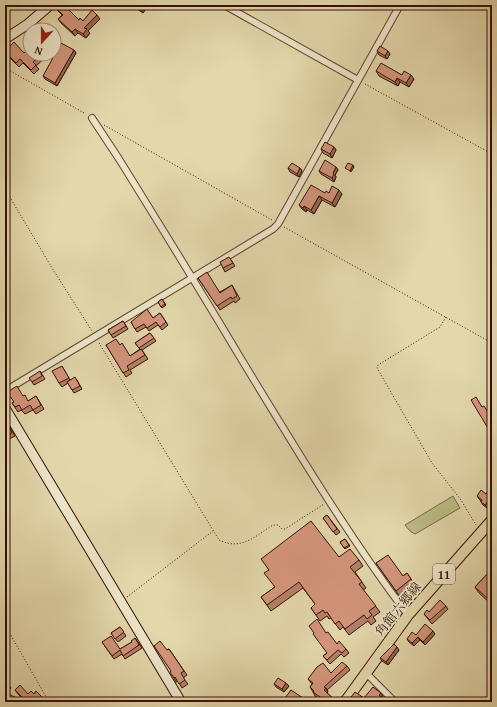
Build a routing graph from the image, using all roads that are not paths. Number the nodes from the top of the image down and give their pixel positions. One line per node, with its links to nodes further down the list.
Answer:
1 (50, 5): 4 (street)
2 (224, 5): 5 (street)
3 (400, 5): 5 (street)
4 (5, 39)
5 (358, 80): 7 (street)
6 (92, 118): 7 (street)
7 (193, 278): 8 (street); 11 (street)
8 (5, 391)
9 (5, 408): 15 (street)
10 (492, 520): 11 (main road, 角館六郷線 / 11)
11 (408, 615): 12 (main road, 角館六郷線 / 11)
12 (366, 673): 16 (main road, 角館六郷線 / 11); 17 (street)
13 (5, 698): 14 (street)
14 (13, 702)
15 (181, 702)
16 (345, 702)
17 (395, 702)

